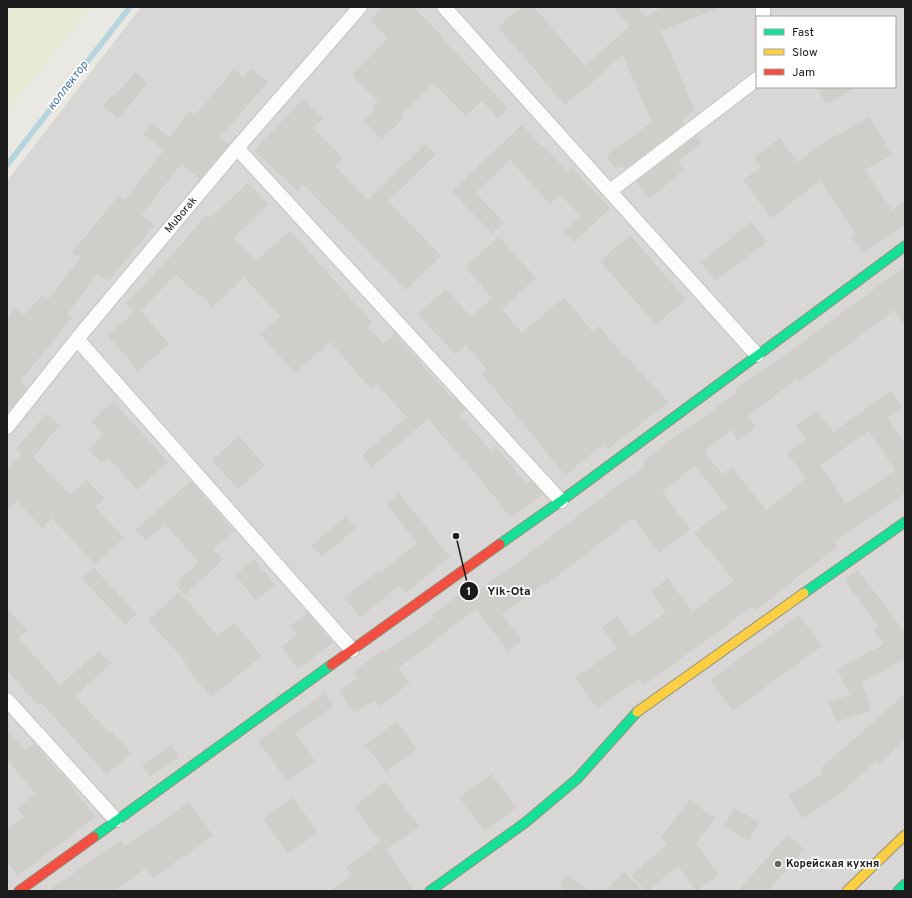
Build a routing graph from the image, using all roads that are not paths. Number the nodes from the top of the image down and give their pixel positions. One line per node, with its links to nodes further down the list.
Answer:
1 (360, 7): 4 (street, Muborak)
2 (444, 7): 5 (street)
3 (756, 80): 5 (street)
4 (237, 148): 7 (street, Muborak); 10 (street)
5 (610, 191): 8 (street)
6 (905, 246): 8 (main road)
7 (77, 339): 9 (street, Muborak); 12 (street)
8 (757, 355): 10 (main road)
9 (7, 427)
10 (561, 501): 12 (main road)
11 (905, 522): 18 (main road)
12 (352, 650): 14 (main road)
13 (7, 700): 14 (street)
14 (116, 820): 17 (main road)
15 (905, 835): 19 (main road)
16 (905, 884): 20 (main road)
17 (19, 891)
18 (430, 891)
19 (848, 891)
20 (898, 891)

